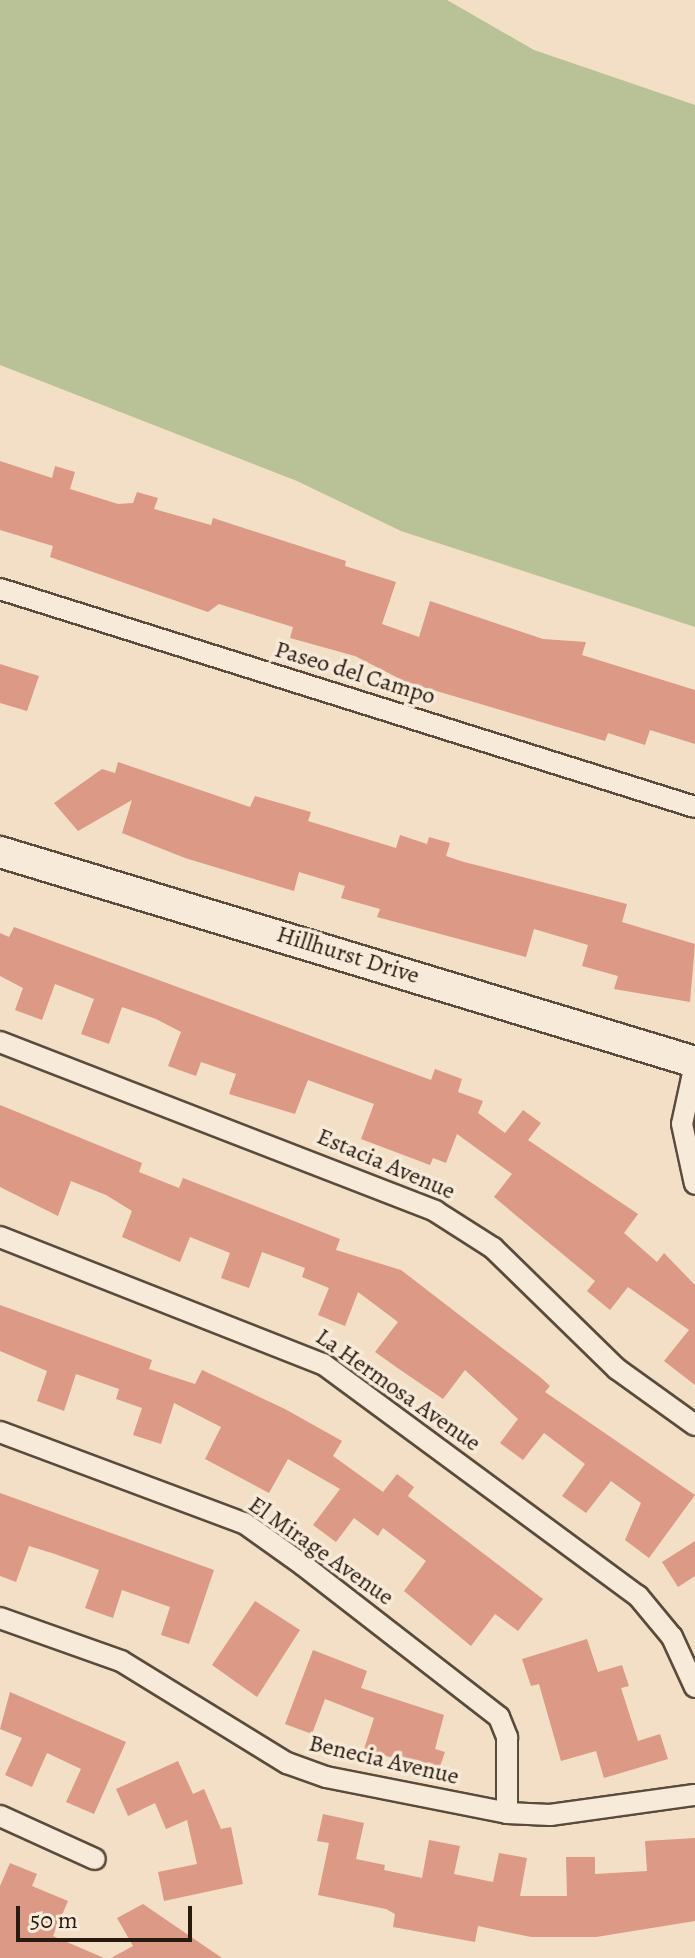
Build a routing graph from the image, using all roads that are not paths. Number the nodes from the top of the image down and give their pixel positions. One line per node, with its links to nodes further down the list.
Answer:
1 (0, 589): 2 (street, Paseo del Campo)
2 (695, 807)
3 (0, 852): 5 (street, Hillhurst Drive)
4 (0, 1042): 8 (street, Estacia Avenue)
5 (695, 1063): 6 (street)
6 (695, 1184)
7 (0, 1237): 11 (street, La Hermosa Avenue)
8 (695, 1425)
9 (0, 1432): 13 (street, El Mirage Avenue)
10 (0, 1618): 13 (street, Benecia Avenue)
11 (695, 1687)
12 (695, 1795): 13 (street, Benecia Avenue)
13 (507, 1813)
14 (0, 1816): 15 (street)
15 (95, 1859)

